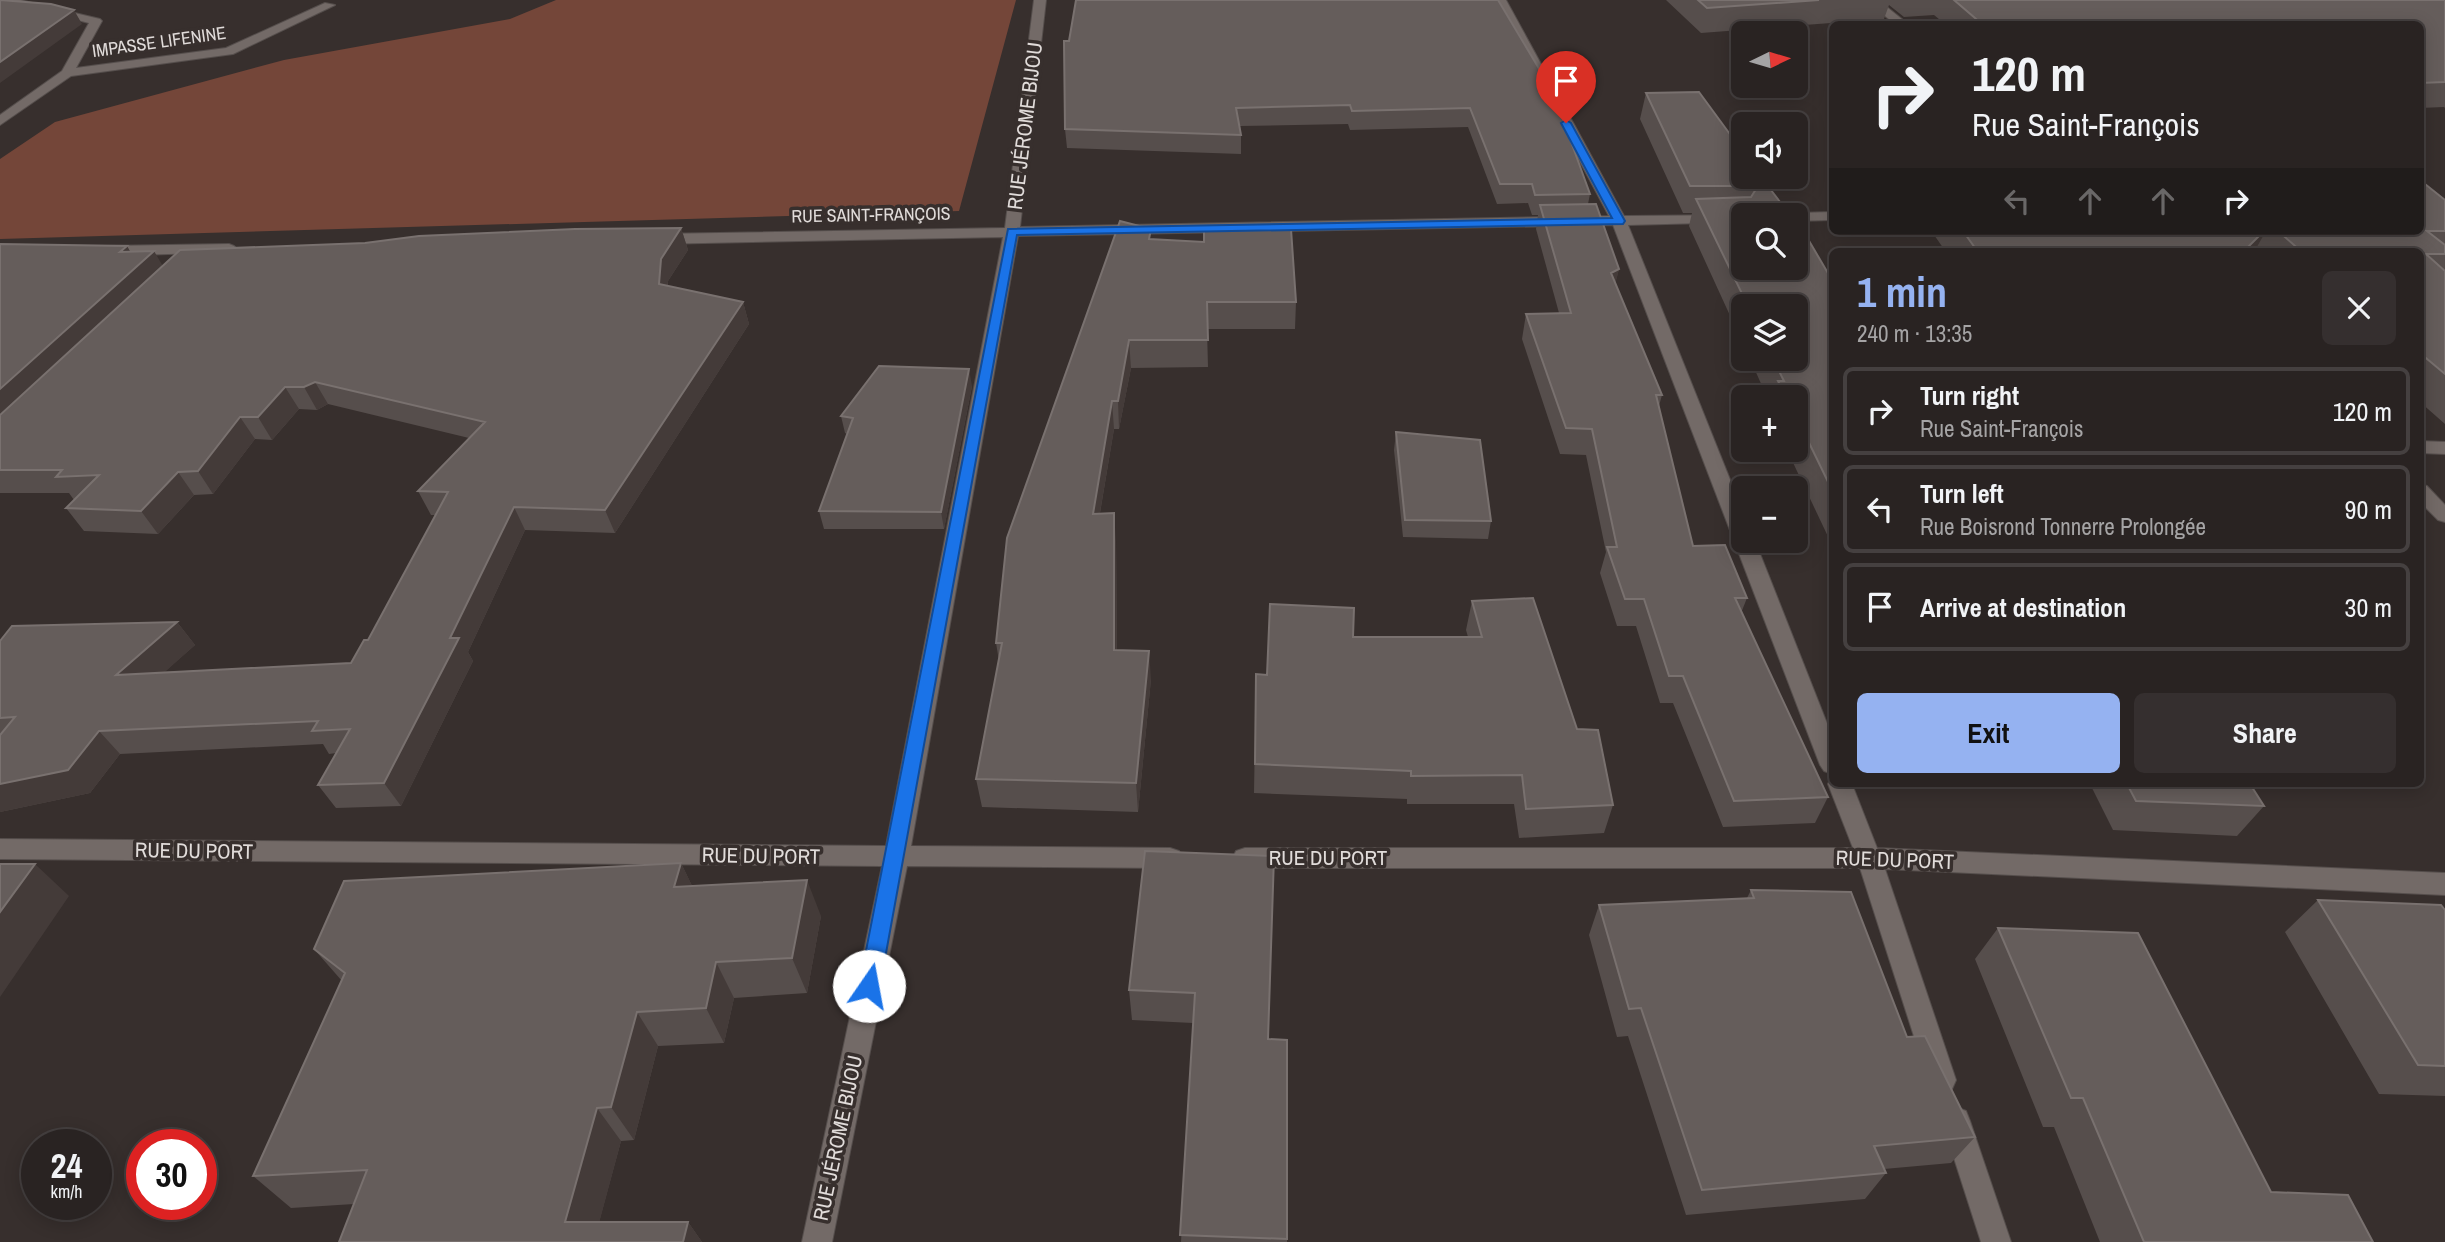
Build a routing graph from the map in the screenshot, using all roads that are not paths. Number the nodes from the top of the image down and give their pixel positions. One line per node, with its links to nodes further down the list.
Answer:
1 (5, 0): 7 (street)
2 (1040, 0): 13 (street, RUE JÉROME BIJOU)
3 (1500, 0): 12 (street)
4 (1871, 0): 6 (street)
5 (329, 5): 7 (street, IMPASSE LIFENINE)
6 (1898, 21)
7 (67, 73): 8 (street, IMPASSE LIFENINE)
8 (0, 121)
9 (1829, 216): 10 (street)
10 (1808, 217)
11 (1731, 218): 12 (street, RUE SAINT-FRANÇOIS)
12 (1619, 221): 13 (street, RUE SAINT-FRANÇOIS); 22 (street)
13 (1012, 232): 14 (street, RUE SAINT-FRANÇOIS); 28 (street, RUE JÉROME BIJOU)
14 (637, 240)
15 (247, 248): 16 (street)
16 (205, 249): 17 (street); 18 (street)
17 (82, 252)
18 (186, 267)
19 (2424, 447): 20 (street)
20 (2445, 448)
21 (2424, 494): 23 (street)
22 (1731, 506)
23 (2445, 516)
24 (1749, 553): 25 (street)
25 (1829, 757)
26 (1841, 787): 31 (street)
27 (0, 849): 28 (street, RUE DU PORT)
28 (896, 858): 29 (street, RUE DU PORT); 33 (street, RUE JÉROME BIJOU)
29 (1188, 858)
30 (1215, 858): 31 (street, RUE DU PORT)
31 (1869, 858): 32 (street, RUE DU PORT); 34 (street)
32 (2445, 884)
33 (817, 1242)
34 (1996, 1242)

